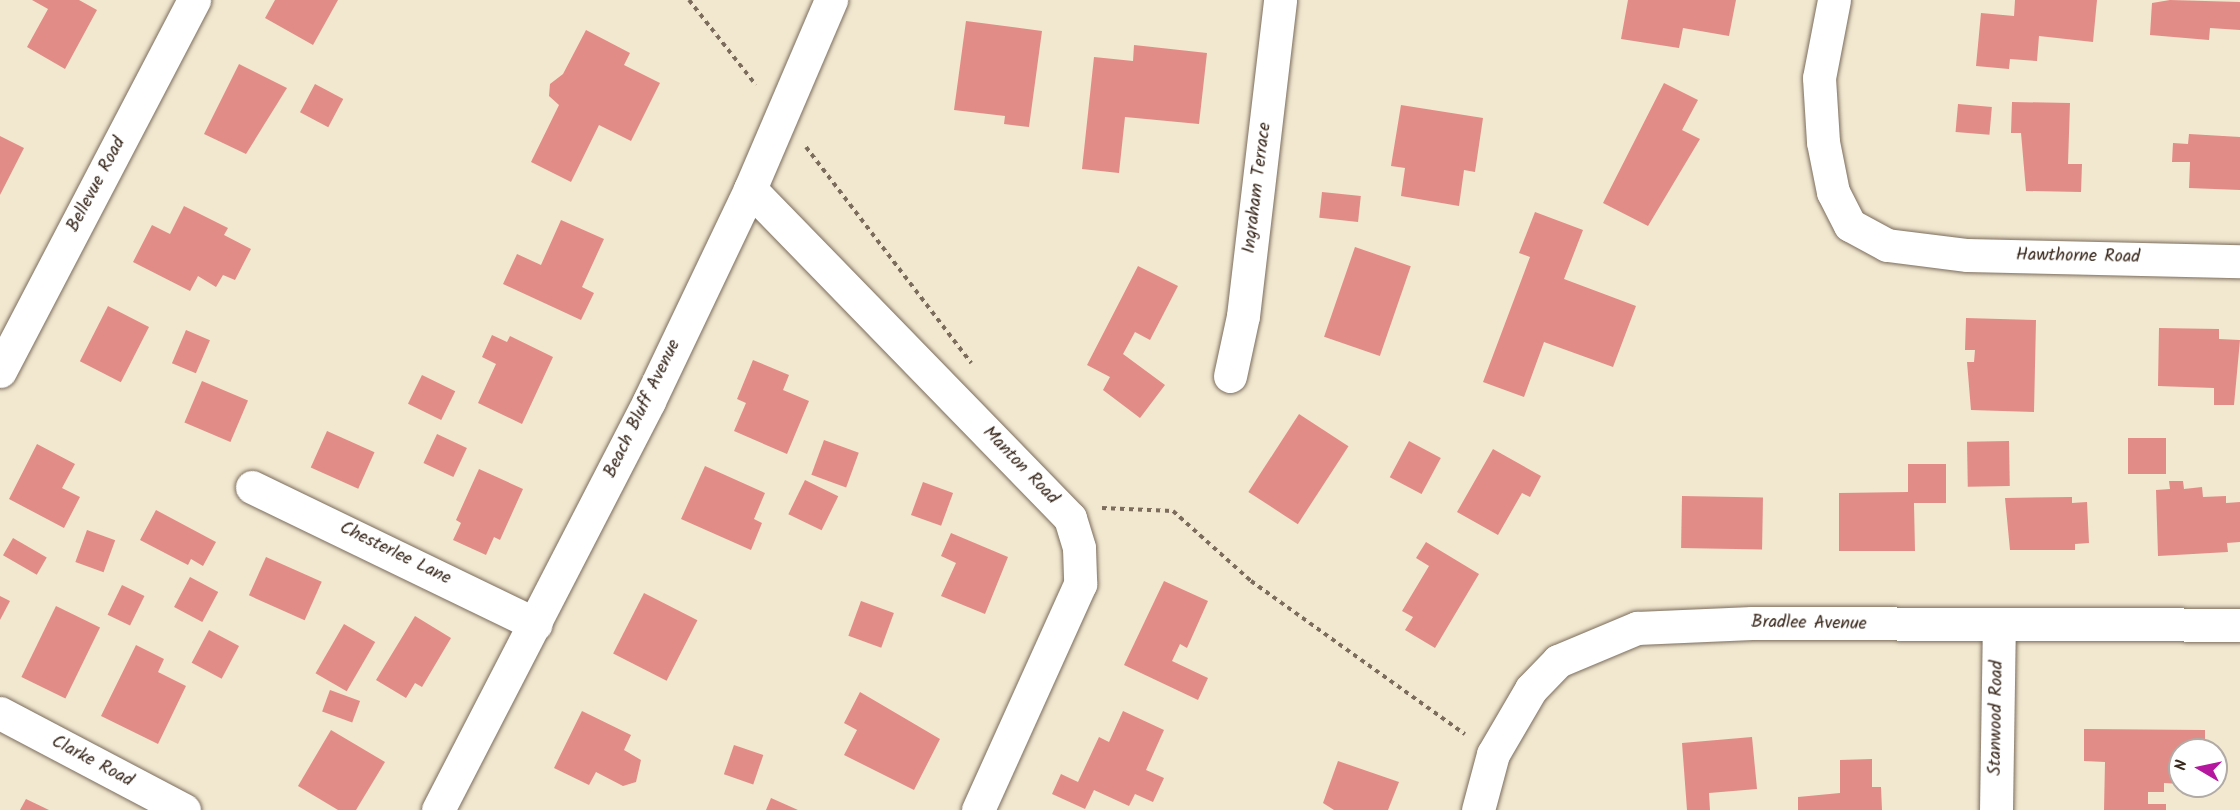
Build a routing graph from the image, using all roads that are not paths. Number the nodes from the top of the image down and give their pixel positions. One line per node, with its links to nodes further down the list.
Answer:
1 (194, 0): 7 (street, Bellevue Road)
2 (831, 0): 5 (street, Beach Bluff Avenue)
3 (1280, 0): 8 (street, Ingraham Terrace)
4 (1834, 0): 6 (street, Hawthorne Road)
5 (750, 189): 10 (street, Beach Bluff Avenue); 16 (street, Manton Road)
6 (2240, 261)
7 (0, 371)
8 (1230, 376)
9 (252, 487): 10 (street, Chesterlee Lane)
10 (536, 624): 15 (street, Beach Bluff Avenue)
11 (2240, 625): 12 (street, Bradlee Avenue)
12 (1999, 627): 17 (street, Bradlee Avenue); 18 (street, Stanwood Road)
13 (0, 713): 14 (street, Clarke Road)
14 (183, 810)
15 (438, 810)
16 (978, 810)
17 (1478, 810)
18 (1996, 810)

